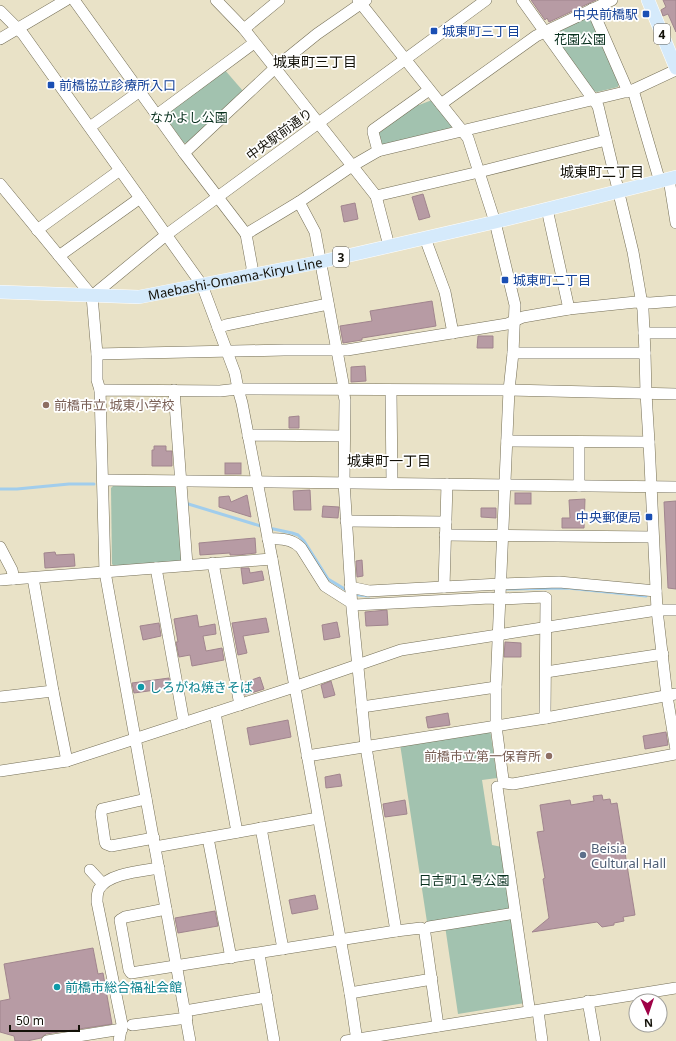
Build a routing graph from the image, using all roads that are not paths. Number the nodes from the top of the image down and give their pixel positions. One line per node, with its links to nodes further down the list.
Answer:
1 (66, 0): 12 (street)
2 (74, 0): 21 (street)
3 (216, 0): 13 (street)
4 (486, 0): 17 (street, 中央駅前通り)
5 (522, 0): 14 (street)
6 (612, 0): 10 (street)
7 (648, 0): 19 (main road, 4)
8 (276, 1): 13 (street)
9 (361, 1): 17 (street); 18 (street)
10 (592, 9): 14 (street); 22 (street)
11 (0, 11): 12 (street)
12 (18, 29): 15 (street); 27 (street)
13 (244, 29): 16 (street)
14 (544, 31): 23 (street); 24 (street)
15 (0, 39)
16 (254, 43): 18 (street); 25 (street)
17 (405, 59): 20 (street); 26 (street, 中央駅前通り)
18 (275, 68): 26 (street); 31 (street)
19 (676, 69): 22 (street)
20 (429, 90): 24 (street); 30 (street)
21 (140, 91): 25 (street); 27 (street)
22 (630, 91): 23 (street); 35 (street)
23 (594, 100): 28 (street); 29 (street)
24 (441, 104): 28 (street)
25 (158, 114): 31 (street)
26 (318, 122): 32 (street); 38 (street, 中央駅前通り)
27 (90, 127): 33 (street)
28 (462, 130): 30 (street); 34 (street)
29 (606, 140): 34 (street); 37 (street)
30 (378, 151): 32 (street)
31 (184, 153): 38 (street)
32 (352, 166): 39 (street); 41 (street)
33 (120, 170): 40 (street); 45 (street)
34 (479, 172): 39 (street); 43 (street)
35 (668, 179): 37 (main road, Maebashi-Omama-Kiryu Line / 3); 44 (street)
36 (0, 186): 45 (street)
37 (619, 192): 42 (main road, Maebashi-Omama-Kiryu Line / 3); 57 (street)
38 (217, 196): 46 (street); 47 (street, 中央駅前通り)
39 (376, 196): 49 (street)
40 (140, 198): 47 (street); 50 (street)
41 (299, 202): 46 (street); 51 (street)
42 (547, 209): 43 (main road, Maebashi-Omama-Kiryu Line / 3); 59 (street)
43 (495, 222): 48 (main road, Maebashi-Omama-Kiryu Line / 3); 60 (street)
44 (676, 223)
45 (37, 230): 50 (street)
46 (246, 234): 52 (street)
47 (166, 235): 53 (street); 55 (street, 中央駅前通り)
48 (425, 238): 49 (main road, Maebashi-Omama-Kiryu Line / 3); 62 (street)
49 (389, 246): 51 (main road, Maebashi-Omama-Kiryu Line / 3)
50 (59, 256): 55 (street)
51 (320, 262): 52 (main road, Maebashi-Omama-Kiryu Line / 3); 58 (street)
52 (251, 274): 53 (main road, Maebashi-Omama-Kiryu Line / 3)
53 (202, 285): 55 (main road, Maebashi-Omama-Kiryu Line / 3); 61 (street)
54 (0, 292): 55 (main road, Maebashi-Omama-Kiryu Line / 3)
55 (92, 296): 68 (street)
56 (676, 301): 57 (street)
57 (642, 303): 59 (street); 63 (street)
58 (328, 304): 61 (street); 65 (street)
59 (569, 309): 60 (street)
60 (515, 321): 62 (street); 67 (street)
61 (218, 328): 66 (street)
62 (453, 333): 65 (street)
63 (644, 333): 64 (street); 69 (street)
64 (676, 333)
65 (337, 350): 66 (street); 73 (street)
66 (227, 351): 68 (street); 70 (street)
67 (513, 353): 69 (street); 75 (street)
68 (97, 354): 71 (street)
69 (646, 354): 76 (street)
70 (238, 389): 72 (street); 73 (street); 78 (street)
71 (100, 390): 72 (street); 83 (street)
72 (174, 390): 84 (street)
73 (343, 390): 74 (street); 79 (street)
74 (391, 390): 75 (street); 87 (street)
75 (509, 390): 76 (street); 80 (street)
76 (646, 393): 77 (street); 82 (street)
77 (676, 394)
78 (248, 436): 79 (street); 85 (street)
79 (344, 436): 86 (street)
80 (507, 441): 81 (street); 89 (street)
81 (579, 442): 82 (street); 90 (street)
82 (650, 442): 91 (street)
83 (103, 480): 84 (street); 104 (street)
84 (181, 480): 85 (street); 102 (street)
85 (257, 482): 86 (street); 95 (street)
86 (344, 482): 87 (street); 93 (street)
87 (392, 483): 88 (street)
88 (447, 484): 89 (street); 94 (street)
89 (504, 485): 90 (street); 97 (street)
90 (579, 486): 91 (street)
91 (651, 486): 92 (street); 98 (street)
92 (676, 487)
93 (346, 521): 94 (street); 111 (street)
94 (446, 522): 96 (street)
95 (267, 532): 100 (street); 111 (street)
96 (445, 535): 97 (street); 108 (street)
97 (503, 536): 98 (street); 109 (street)
98 (653, 537): 110 (street)
99 (0, 547): 106 (street)
100 (272, 559): 101 (street); 119 (street)
101 (213, 563): 102 (street); 124 (street)
102 (188, 566): 103 (street)
103 (156, 568): 104 (street); 128 (street)
104 (105, 572): 105 (street); 130 (street)
105 (33, 578): 106 (street); 121 (street)
106 (14, 579): 107 (street)
107 (0, 580)
108 (444, 587): 109 (street); 111 (street)
109 (500, 591): 110 (street); 111 (street); 114 (street); 115 (street)
110 (656, 591): 112 (street)
111 (351, 595): 117 (street)
112 (657, 610): 113 (street); 114 (street); 116 (street)
113 (676, 610)
114 (547, 627): 115 (street); 118 (street)
115 (498, 635): 117 (street); 120 (street)
116 (663, 654): 118 (street); 122 (street)
117 (358, 664): 119 (street); 125 (street)
118 (546, 672): 127 (street)
119 (294, 687): 124 (street); 134 (street)
120 (496, 687): 125 (street); 129 (street)
121 (53, 691): 123 (street); 135 (street)
122 (671, 695): 127 (street); 132 (street)
123 (0, 697)
124 (240, 705): 126 (street)
125 (362, 707): 131 (street)
126 (214, 713): 128 (street); 141 (street)
127 (546, 718): 129 (street)
128 (184, 723): 130 (street)
129 (496, 726): 131 (street); 133 (street)
130 (135, 739): 135 (street); 138 (street)
131 (366, 747): 134 (street); 150 (street)
132 (676, 750)
133 (676, 754)
134 (307, 756): 139 (street)
135 (67, 762): 136 (street)
136 (0, 771)
137 (497, 787): 148 (street)
138 (146, 799): 143 (street); 143 (street)
139 (318, 818): 140 (street); 151 (street)
140 (261, 828): 141 (street); 152 (street)
141 (237, 832): 142 (street)
142 (208, 838): 143 (street); 154 (street)
143 (155, 843): 144 (street)
144 (159, 868): 146 (street); 147 (street)
145 (90, 870): 146 (street)
146 (103, 884): 164 (street)
147 (166, 909): 155 (street); 155 (street)
148 (515, 913): 149 (street); 161 (street)
149 (430, 927)
150 (396, 931): 151 (street); 156 (street)
151 (340, 941): 152 (street); 158 (street)
152 (283, 949): 153 (street)
153 (259, 954): 154 (street); 159 (street)
154 (231, 958): 155 (street)
155 (177, 966): 162 (street)
156 (432, 979): 158 (street); 163 (street)
157 (676, 988): 160 (street)
158 (350, 993): 166 (street)
159 (267, 996): 162 (street); 170 (street)
160 (588, 1001): 161 (street); 172 (street)
161 (534, 1009): 163 (street); 171 (street)
162 (186, 1014): 164 (street); 169 (street)
163 (438, 1026): 165 (street)
164 (127, 1027): 167 (street); 168 (street)
165 (414, 1036): 166 (street)
166 (353, 1040)
167 (47, 1041)
168 (119, 1041)
169 (190, 1041)
170 (274, 1041)
171 (542, 1041)
172 (595, 1041)

